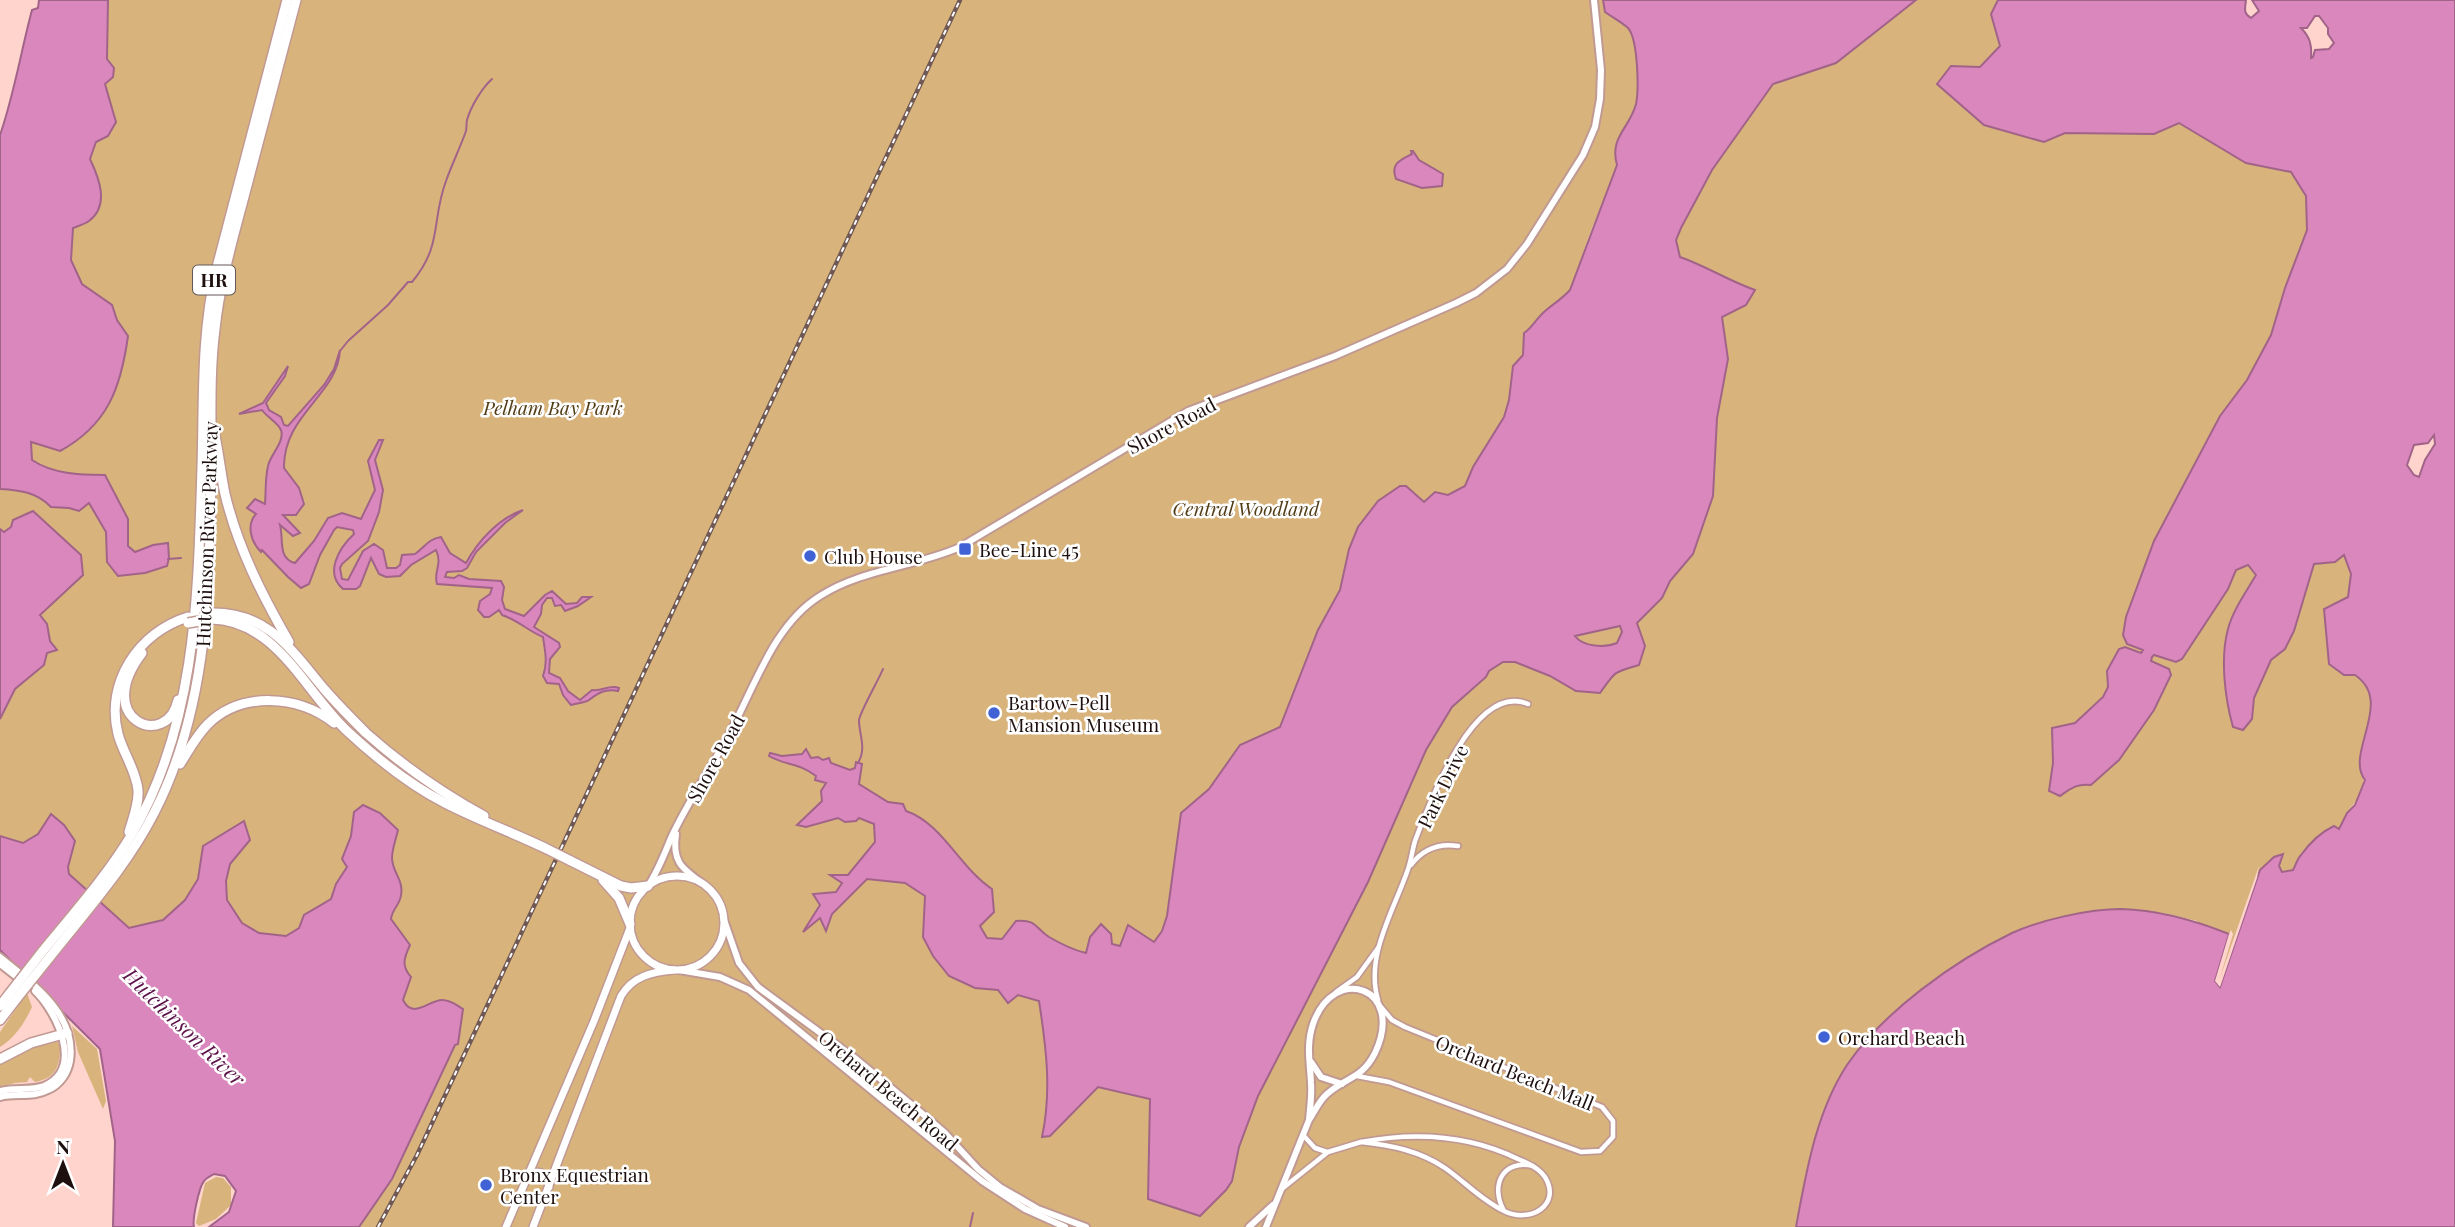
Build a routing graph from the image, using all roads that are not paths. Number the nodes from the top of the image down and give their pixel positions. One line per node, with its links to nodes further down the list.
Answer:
1 (287, 0): 8 (highway, Hutchinson River Parkway / HR)
2 (296, 0): 4 (highway, Hutchinson River Parkway / HR)
3 (1594, 0): 12 (street, Shore Road)
4 (211, 414): 7 (highway); 11 (highway, Hutchinson River Parkway / HR)
5 (211, 616): 6 (highway); 7 (highway); 10 (highway)
6 (188, 620): 8 (highway); 14 (highway)
7 (293, 650): 13 (highway)
8 (189, 669): 14 (highway, Hutchinson River Parkway / HR)
9 (1528, 704): 17 (street, Park Drive)
10 (353, 736): 11 (highway); 13 (highway)
11 (171, 777): 16 (highway, Hutchinson River Parkway / HR)
12 (677, 829): 19 (street); 20 (street, Shore Road)
13 (510, 831): 18 (highway, bridge)
14 (126, 845): 16 (highway, Hutchinson River Parkway / HR)
15 (1458, 846): 17 (street, Park Drive)
16 (119, 862): 28 (highway, Hutchinson River Parkway / HR, bridge)
17 (1409, 868): 23 (street, Park Drive)
18 (596, 874): 20 (highway); 22 (highway)
19 (702, 883): 20 (main road); 21 (main road)
20 (648, 886): 22 (main road)
21 (724, 920): 26 (main road); 54 (street, Orchard Beach Road)
22 (630, 926): 26 (main road); 45 (main road)
23 (1380, 944): 29 (street, Park Drive); 30 (street, Park Drive)
24 (0, 957): 27 (street)
25 (0, 964): 27 (street)
26 (676, 970): 46 (main road); 53 (street, Orchard Beach Road)
27 (22, 978): 33 (street)
28 (14, 995): 31 (highway, Hutchinson River Parkway / HR); 32 (highway, Hutchinson River Parkway / HR)
29 (1330, 998): 30 (street); 34 (street, Park Drive)
30 (1379, 1004): 36 (street, Park Drive); 36 (street, Orchard Beach Mall)
31 (0, 1006)
32 (0, 1020)
33 (64, 1034): 35 (highway); 38 (street); 39 (street)
34 (1309, 1057): 37 (street); 40 (street, Park Drive)
35 (0, 1059)
36 (1357, 1076): 37 (street, Park Drive)
37 (1342, 1084): 40 (street, Park Drive)
38 (0, 1091)
39 (0, 1097)
40 (1309, 1120): 41 (street, Park Drive)
41 (1303, 1135): 43 (street); 47 (street, Park Drive)
42 (1361, 1142): 43 (street); 44 (street); 49 (street)
43 (1328, 1152): 47 (street)
44 (1533, 1166): 49 (street); 49 (street)
45 (527, 1178): 46 (main road); 51 (main road)
46 (549, 1187): 52 (main road)
47 (1280, 1191): 48 (street, Park Drive)
48 (1274, 1204): 50 (street); 55 (street, Park Drive)
49 (1504, 1210)
50 (1250, 1226): 55 (street)
51 (506, 1227)
52 (533, 1227)
53 (1065, 1227)
54 (1086, 1227)
55 (1266, 1227)

